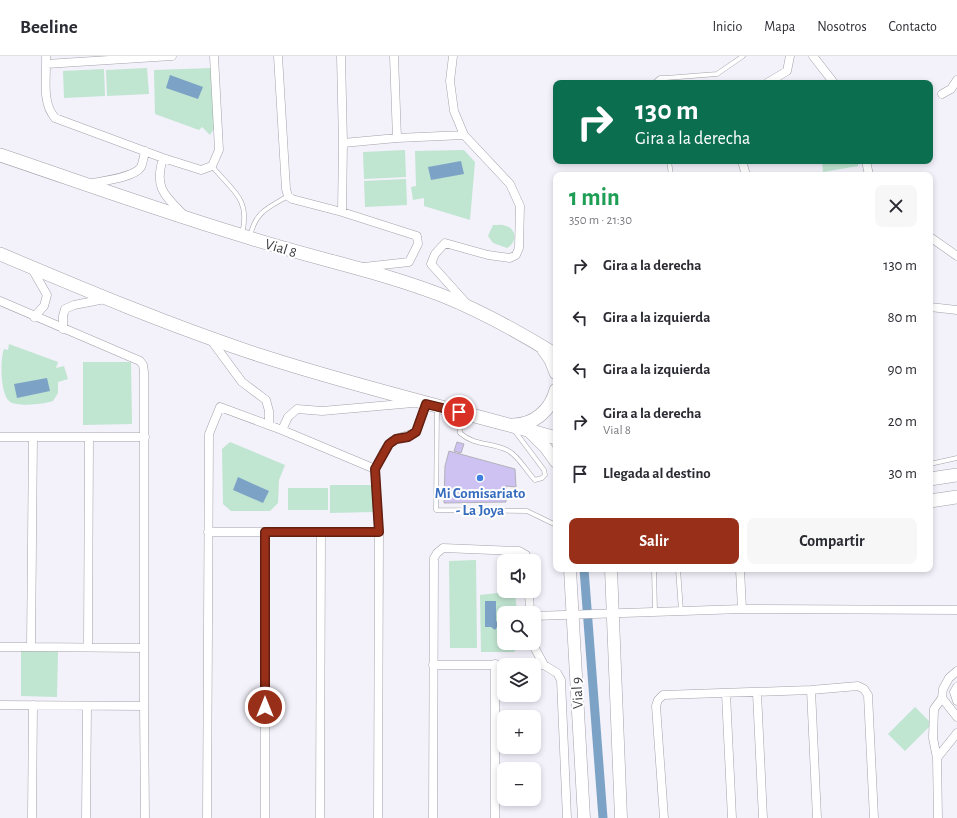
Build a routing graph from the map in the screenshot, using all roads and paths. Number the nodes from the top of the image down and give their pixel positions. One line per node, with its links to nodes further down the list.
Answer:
1 (172, 56): 10 (street)
2 (214, 56): 24 (street)
3 (278, 56): 26 (street)
4 (341, 56): 20 (street)
5 (394, 56): 19 (street)
6 (453, 56): 18 (street)
7 (743, 56): 13 (lane)
8 (790, 56): 14 (street)
9 (813, 56): 15 (street)
10 (155, 57): 11 (street)
11 (99, 58): 12 (street)
12 (46, 60): 21 (street)
13 (658, 80)
14 (772, 80)
15 (832, 80)
16 (957, 80): 17 (street)
17 (942, 94)
18 (464, 135): 19 (street); 37 (street)
19 (398, 138): 20 (street)
20 (343, 143): 27 (street)
21 (145, 151): 23 (street); 25 (street)
22 (0, 155): 25 (main road, Vial 8)
23 (163, 158): 24 (street); 28 (street)
24 (212, 166): 29 (lane)
25 (86, 184): 28 (main road, Vial 8)
26 (288, 196): 27 (street); 29 (lane)
27 (342, 212): 34 (street)
28 (188, 219): 29 (main road, Vial 8)
29 (245, 237): 34 (main road, Vial 8)
30 (933, 240): 32 (street)
31 (0, 254): 33 (main road)
32 (957, 256)
33 (31, 267): 35 (main road); 40 (street)
34 (355, 268): 37 (main road, Vial 8)
35 (108, 298): 41 (street); 42 (main road)
36 (0, 302): 40 (street)
37 (469, 307): 43 (main road, Vial 8)
38 (933, 307): 39 (street)
39 (957, 310)
40 (34, 317): 41 (street)
41 (63, 329): 56 (street)
42 (209, 337): 47 (main road); 49 (street)
43 (536, 342): 44 (main road, Vial 8); 45 (main road)
44 (553, 353)
45 (553, 366)
46 (553, 396): 50 (main road)
47 (428, 404): 48 (main road); 51 (street); 61 (street); 66 (lane)
48 (459, 412): 50 (main road); 50 (lane)
49 (269, 424): 51 (street); 67 (street)
50 (506, 424): 52 (main road)
51 (282, 430): 61 (street)
52 (528, 430): 57 (main road); 58 (street)
53 (0, 437): 54 (street)
54 (33, 437): 55 (street); 85 (street)
55 (89, 437): 56 (street); 86 (street)
56 (145, 437): 87 (street)
57 (553, 437)
58 (553, 458)
59 (957, 458): 60 (lane)
60 (933, 463)
61 (375, 469): 70 (street)
62 (957, 475): 63 (main road)
63 (933, 479)
64 (957, 497): 65 (main road)
65 (933, 501)
66 (553, 524)
67 (208, 532): 68 (street); 109 (street)
68 (265, 532): 69 (street); 110 (street)
69 (321, 532): 70 (street); 111 (street)
70 (379, 532): 112 (street)
71 (524, 554): 91 (street)
72 (570, 572): 82 (street, Vial 9)
73 (611, 572): 81 (street)
74 (654, 572): 80 (lane)
75 (678, 572): 79 (lane)
76 (740, 572): 77 (street)
77 (742, 609): 78 (street); 79 (street)
78 (957, 610)
79 (681, 611): 80 (street)
80 (656, 612): 81 (street)
81 (613, 613): 82 (street); 117 (street)
82 (572, 614): 83 (street); 116 (street, Vial 9)
83 (541, 616)
84 (0, 647): 85 (street)
85 (31, 647): 86 (street)
86 (88, 647): 87 (street)
87 (144, 648): 102 (street)
88 (535, 650): 90 (street)
89 (495, 664): 90 (street); 91 (street); 114 (street)
90 (544, 664): 115 (street)
91 (433, 665): 113 (street)
92 (957, 671): 97 (street)
93 (957, 687): 98 (street)
94 (811, 690): 95 (street); 121 (street); 122 (street)
95 (758, 693): 96 (street); 120 (street)
96 (726, 694): 118 (street); 119 (street)
97 (942, 698): 103 (street); 105 (street)
98 (957, 702)
99 (0, 705): 100 (street)
100 (33, 705): 101 (street); 106 (street)
101 (87, 706): 102 (street); 107 (street)
102 (144, 706): 108 (street)
103 (957, 717)
104 (957, 733): 105 (street)
105 (937, 758): 123 (street)
106 (32, 818)
107 (86, 818)
108 (145, 818)
109 (207, 818)
110 (265, 818)
111 (320, 818)
112 (378, 818)
113 (433, 818)
114 (495, 818)
115 (567, 818)
116 (584, 818)
117 (621, 818)
118 (664, 818)
119 (732, 818)
120 (763, 818)
121 (817, 818)
122 (874, 818)
123 (938, 818)

